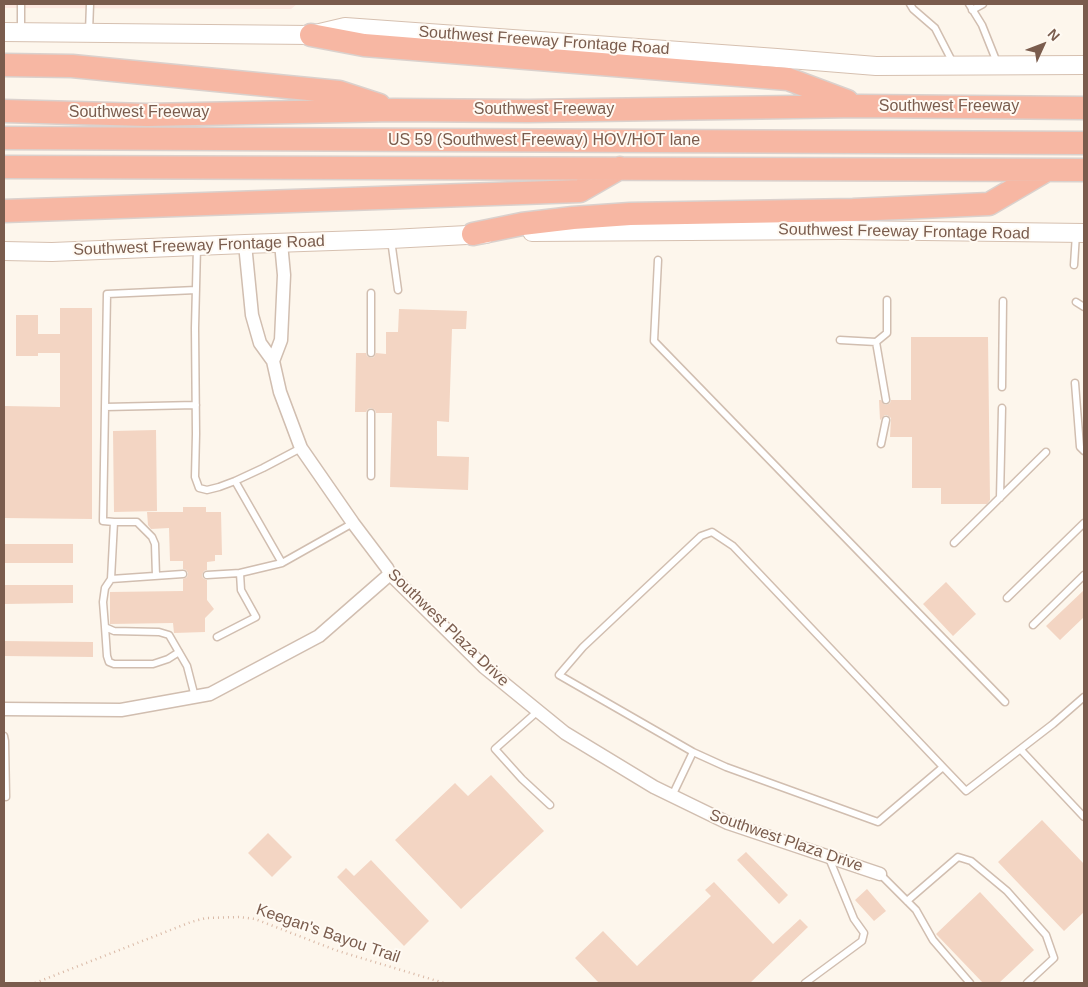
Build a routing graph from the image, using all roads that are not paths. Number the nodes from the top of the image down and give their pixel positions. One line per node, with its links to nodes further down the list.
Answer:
1 (20, 4): 7 (lane)
2 (90, 4): 8 (lane)
3 (910, 4): 12 (lane)
4 (982, 4): 5 (lane)
5 (970, 7): 13 (lane)
6 (4, 32): 7 (main road, Southwest Freeway Frontage Road)
7 (22, 32): 8 (main road, Southwest Freeway Frontage Road)
8 (89, 33): 9 (main road, Southwest Freeway Frontage Road)
9 (311, 35): 12 (main road, Southwest Freeway Frontage Road); 14 (highway)
10 (4, 65): 16 (highway)
11 (1084, 65): 13 (main road, Southwest Freeway Frontage Road)
12 (955, 66): 13 (main road, Southwest Freeway Frontage Road)
13 (998, 66)
14 (860, 106): 15 (highway, Southwest Freeway); 16 (highway, Southwest Freeway)
15 (1084, 108)
16 (394, 110): 17 (highway, Southwest Freeway)
17 (4, 111)
18 (4, 138): 19 (highway, US 59 (Southwest Freeway) HOV/HOT lane)
19 (1084, 143)
20 (4, 167): 21 (highway)
21 (621, 168): 22 (highway); 24 (highway)
22 (1048, 170): 23 (highway); 25 (highway)
23 (1084, 170)
24 (4, 211)
25 (474, 234): 26 (main road, Southwest Freeway Frontage Road); 27 (main road, Southwest Freeway Frontage Road)
26 (1080, 234): 33 (lane)
27 (391, 239): 28 (main road, Southwest Freeway Frontage Road); 35 (lane)
28 (281, 243): 29 (main road, Southwest Freeway Frontage Road); 44 (street)
29 (245, 244): 30 (main road, Southwest Freeway Frontage Road); 44 (street, Southwest Plaza Drive)
30 (197, 246): 31 (main road, Southwest Freeway Frontage Road); 34 (lane)
31 (4, 251)
32 (658, 260): 79 (lane)
33 (1074, 265)
34 (196, 290): 48 (lane); 49 (lane)
35 (398, 290)
36 (371, 293): 43 (lane)
37 (887, 300): 42 (lane)
38 (1003, 301): 46 (lane)
39 (1076, 302): 40 (lane)
40 (1084, 307)
41 (840, 340): 42 (lane)
42 (876, 342): 47 (lane)
43 (371, 353)
44 (273, 361): 54 (street, Southwest Plaza Drive)
45 (1075, 383): 55 (lane)
46 (1002, 388)
47 (886, 400)
48 (196, 405): 49 (lane); 58 (lane)
49 (105, 407): 60 (lane)
50 (1002, 408): 59 (lane)
51 (371, 413): 57 (lane)
52 (886, 420): 53 (lane)
53 (880, 444)
54 (302, 448): 58 (lane); 61 (street, Southwest Plaza Drive)
55 (1084, 451)
56 (1046, 452): 59 (lane)
57 (371, 476)
58 (235, 481): 64 (lane)
59 (1000, 498): 63 (lane)
60 (114, 522): 70 (lane); 71 (lane)
61 (353, 523): 64 (lane); 67 (street, Southwest Plaza Drive)
62 (1084, 523): 72 (lane)
63 (954, 543)
64 (282, 563): 65 (lane)
65 (240, 573): 68 (lane); 75 (lane)
66 (183, 574): 70 (lane)
67 (390, 574): 77 (street); 81 (street, Southwest Plaza Drive)
68 (207, 575)
69 (1084, 575): 73 (lane)
70 (156, 576): 71 (lane)
71 (111, 579): 74 (lane)
72 (1007, 598)
73 (1034, 625)
74 (105, 627): 76 (lane); 76 (lane)
75 (217, 636)
76 (179, 652): 77 (lane)
77 (195, 697): 80 (street)
78 (1084, 697): 83 (lane)
79 (1005, 702)
80 (4, 709)
81 (538, 711): 86 (street, Southwest Plaza Drive); 88 (lane)
82 (4, 736): 87 (lane)
83 (1020, 750): 85 (lane); 89 (lane)
84 (693, 752): 85 (lane); 85 (lane); 86 (lane)
85 (943, 768)
86 (672, 796): 90 (street, Southwest Plaza Drive)
87 (6, 797)
88 (550, 805)
89 (1084, 817)
90 (829, 856): 91 (street, Southwest Plaza Drive); 93 (lane)
91 (880, 874): 92 (lane)
92 (907, 901): 94 (lane); 95 (lane)
93 (805, 983)
94 (970, 983)
95 (1027, 983)

